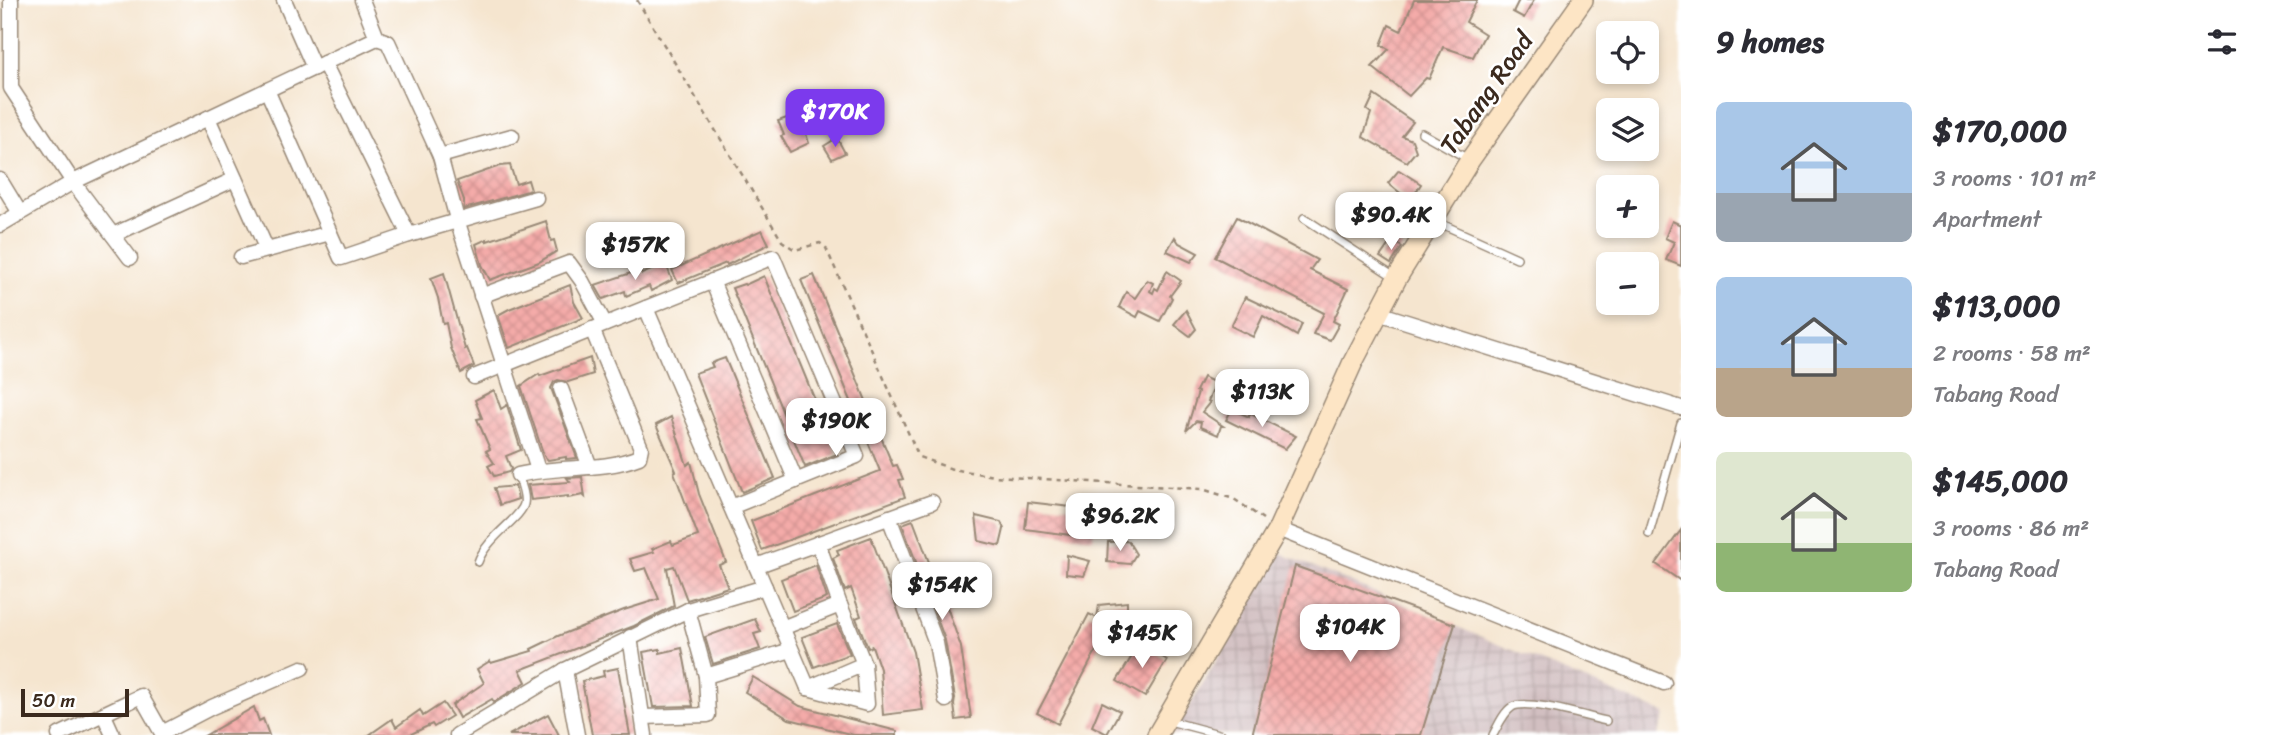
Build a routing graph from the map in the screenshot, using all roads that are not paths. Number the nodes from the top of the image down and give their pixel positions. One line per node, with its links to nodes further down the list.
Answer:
1 (11, 0): 7 (street)
2 (284, 0): 6 (street)
3 (362, 0): 5 (street)
4 (1583, 0): 13 (main road, Tabang Road)
5 (377, 38): 6 (street); 12 (street)
6 (319, 65): 8 (street); 25 (street)
7 (5, 88): 16 (street)
8 (267, 90): 9 (street); 23 (street)
9 (208, 118): 14 (street); 16 (street)
10 (1422, 133): 13 (lane)
11 (512, 135): 12 (street)
12 (440, 156): 21 (street)
13 (1470, 160): 20 (main road, Tabang Road)
14 (235, 179): 24 (street); 26 (street)
15 (0, 180): 18 (street)
16 (73, 181): 18 (street); 24 (street)
17 (536, 198): 21 (street)
18 (20, 214): 22 (street)
19 (1304, 218): 30 (lane)
20 (1433, 220): 29 (lane); 30 (main road, Tabang Road)
21 (458, 223): 25 (street); 32 (street)
22 (0, 225)
23 (330, 233): 25 (street); 26 (street)
24 (113, 235): 28 (street)
25 (410, 235)
26 (267, 250): 27 (street)
27 (241, 257)
28 (130, 258)
29 (1517, 258)
30 (1397, 278): 34 (main road, Tabang Road)
31 (712, 281): 33 (street); 45 (street); 45 (street)
32 (481, 296): 35 (street); 36 (street)
33 (646, 308): 35 (street); 47 (street)
34 (1378, 313): 39 (street); 49 (main road, Tabang Road)
35 (598, 327): 36 (street); 42 (street)
36 (504, 365): 37 (street); 43 (street)
37 (474, 377)
38 (561, 389): 42 (street)
39 (1681, 408)
40 (1681, 423): 41 (lane)
41 (1678, 446): 50 (lane)
42 (590, 467): 43 (street)
43 (538, 470): 44 (street)
44 (518, 475): 52 (lane)
45 (796, 481): 47 (street)
46 (932, 502): 48 (street)
47 (731, 507): 53 (street)
48 (889, 517): 51 (street); 66 (street)
49 (1278, 529): 64 (street); 70 (main road, Tabang Road)
50 (1649, 534)
51 (818, 543): 53 (street); 55 (street)
52 (478, 562)
53 (756, 566): 54 (street)
54 (765, 587): 56 (street); 57 (street)
55 (840, 605): 57 (street); 60 (street)
56 (688, 610): 58 (street); 63 (street)
57 (782, 628): 59 (street)
58 (630, 637): 62 (street); 68 (street)
59 (792, 650): 63 (street); 65 (street)
60 (864, 664): 65 (street); 65 (street)
61 (302, 668): 67 (street)
62 (565, 670): 73 (street); 74 (street)
63 (706, 676): 68 (street)
64 (1664, 682)
65 (807, 688)
66 (946, 699)
67 (104, 715): 71 (street); 72 (street)
68 (643, 717): 75 (street)
69 (1606, 721): 77 (lane)
70 (1161, 728): 76 (lane)
71 (59, 735)
72 (113, 735)
73 (457, 735)
74 (577, 735)
75 (645, 735)
76 (1222, 735)
77 (1493, 735)

